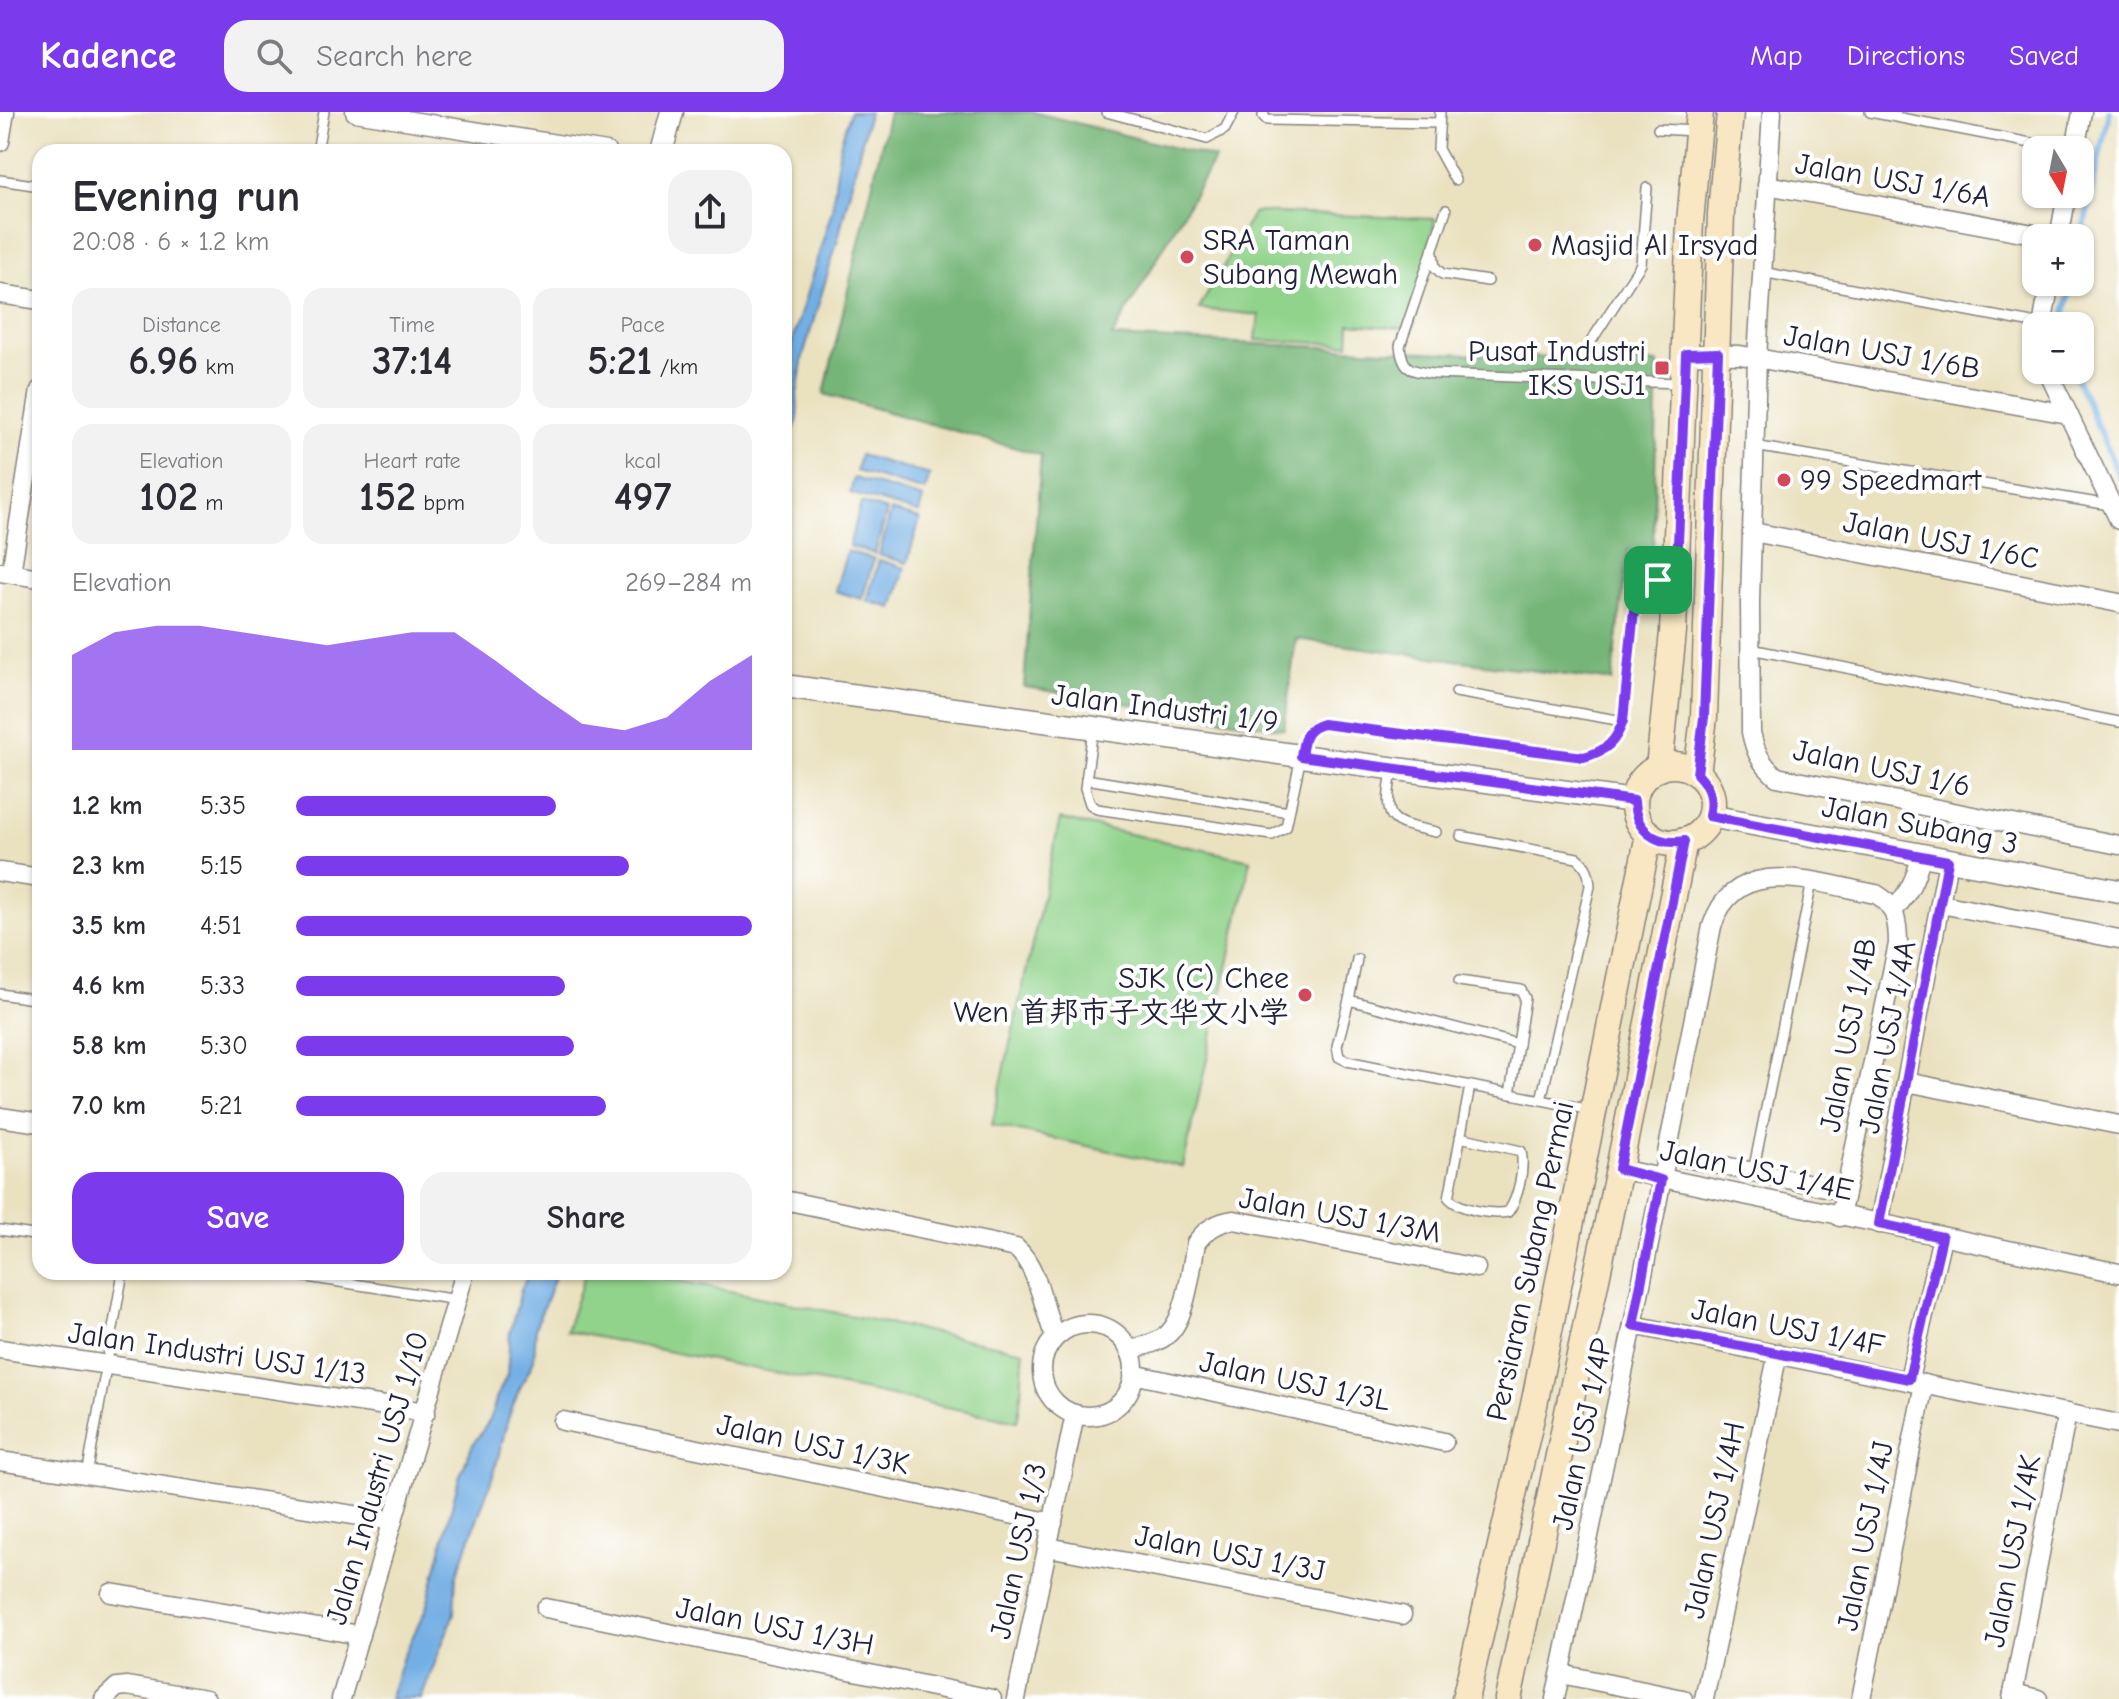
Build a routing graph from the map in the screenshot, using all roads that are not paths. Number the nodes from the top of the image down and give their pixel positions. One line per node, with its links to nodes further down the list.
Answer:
1 (5, 112): 18 (street)
2 (324, 112): 19 (lane)
3 (355, 112): 20 (street)
4 (672, 112): 21 (street)
5 (1106, 112): 6 (lane)
6 (1234, 112)
7 (1264, 112): 14 (lane)
8 (1440, 112): 14 (lane)
9 (1730, 112): 36 (main road)
10 (1772, 112): 25 (street, Jalan USJ 1/6)
11 (1870, 112): 17 (lane)
12 (2082, 112): 16 (street)
13 (1699, 122): 15 (lane); 37 (main road)
14 (1439, 123): 23 (lane)
15 (1658, 129)
16 (2078, 136)
17 (2022, 141)
18 (0, 142)
19 (318, 144)
20 (557, 144)
21 (663, 144)
22 (0, 180): 24 (lane)
23 (1455, 180)
24 (32, 185)
25 (1767, 185): 28 (street, Jalan USJ 1/6A); 30 (street, Jalan USJ 1/6)
26 (1647, 188): 35 (lane)
27 (1446, 210): 29 (lane)
28 (2022, 232)
29 (1432, 250): 31 (lane); 39 (lane)
30 (1762, 272): 34 (lane); 38 (street, Jalan USJ 1/6)
31 (1488, 281)
32 (0, 294): 33 (street)
33 (32, 299)
34 (2022, 321)
35 (1590, 343)
36 (1718, 353): 37 (street, Jalan USJ 1/6B); 38 (street, Jalan USJ 1/6B); 59 (main road)
37 (1686, 354): 39 (main road)
38 (1757, 358): 41 (street, Jalan USJ 1/6B); 43 (street, Jalan USJ 1/6)
39 (1685, 384): 46 (main road)
40 (2054, 384): 41 (street)
41 (2068, 414): 44 (street)
42 (32, 433): 47 (street)
43 (1754, 446): 44 (lane); 45 (street, Jalan USJ 1/6)
44 (2116, 512)
45 (1753, 532): 49 (street, Jalan USJ 1/6C); 50 (street, Jalan USJ 1/6)
46 (1677, 567): 53 (lane); 58 (main road)
47 (6, 572): 48 (street)
48 (32, 577)
49 (2119, 603)
50 (1751, 649): 54 (lane); 68 (street, Jalan USJ 1/6)
51 (792, 687): 55 (street, Jalan Industri 1/9)
52 (1456, 692): 53 (lane)
53 (1623, 721): 56 (lane)
54 (2119, 722)
55 (1093, 729): 56 (street, Jalan Industri 1/9); 60 (lane)
56 (1301, 756): 57 (street, Jalan Industri 1/9); 62 (lane)
57 (1393, 768): 61 (street, Jalan Industri 1/9); 64 (lane)
58 (1659, 768): 59 (main road); 61 (main road)
59 (1697, 774): 63 (main road)
60 (1086, 779): 62 (lane); 62 (lane)
61 (1634, 801): 65 (main road)
62 (1289, 812)
63 (1709, 816): 67 (main road); 69 (street, Jalan Subang 3)
64 (1436, 832)
65 (1649, 834): 67 (main road); 88 (main road, Persiaran Subang Permai)
66 (1461, 836): 87 (lane)
67 (1684, 841): 94 (main road)
68 (2119, 845)
69 (1921, 856): 70 (street, Jalan Subang 3); 76 (street, Jalan USJ 1/4B)
70 (1948, 861): 74 (street, Jalan Subang 3); 75 (street, Jalan USJ 1/4A)
71 (0, 872): 72 (street)
72 (32, 877)
73 (1812, 882): 76 (street, Jalan USJ 1/4B); 93 (street, Jalan USJ 1/4B); 95 (lane)
74 (2119, 891)
75 (1941, 904): 77 (street); 84 (street, Jalan USJ 1/4A)
76 (1893, 911): 97 (street, Jalan USJ 1/4B)
77 (2119, 939)
78 (1357, 959): 82 (lane)
79 (1459, 981): 83 (lane)
80 (0, 994): 81 (lane)
81 (32, 999)
82 (1349, 1000): 83 (lane); 85 (lane)
83 (1518, 1044): 86 (lane)
84 (1907, 1082): 91 (street); 100 (street, Jalan USJ 1/4A)
85 (1470, 1086): 86 (lane); 92 (lane)
86 (1510, 1094): 87 (lane)
87 (1541, 1100): 88 (lane)
88 (1594, 1111): 140 (main road, Persiaran Subang Permai)
89 (0, 1117): 90 (street)
90 (32, 1122)
91 (2119, 1125)
92 (1460, 1137): 92 (lane)
93 (1667, 1154): 95 (street); 96 (street, Jalan USJ 1/4P)
94 (1619, 1169): 96 (street, Jalan USJ 1/4E); 141 (main road)
95 (1753, 1172): 97 (street)
96 (1661, 1180): 99 (street, Jalan USJ 1/4E); 110 (street, Jalan USJ 1/4P)
97 (1845, 1191): 99 (street, Jalan USJ 1/4B)
98 (792, 1202): 111 (street)
99 (1840, 1217): 100 (street, Jalan USJ 1/4E)
100 (1879, 1224): 103 (street, Jalan USJ 1/4E)
101 (0, 1230): 102 (lane)
102 (32, 1235)
103 (1942, 1237): 105 (street, Jalan USJ 1/4E); 117 (street, Jalan USJ 1/4J)
104 (1476, 1268): 113 (street, Jalan USJ 1/3M)
105 (2119, 1273)
106 (122, 1280): 115 (lane)
107 (327, 1280): 109 (lane)
108 (463, 1280): 109 (street, Jalan Industri USJ 1/10)
109 (458, 1300): 118 (street, Jalan Industri USJ 1/10)
110 (1633, 1325): 114 (street, Jalan USJ 1/4F); 133 (street, Jalan USJ 1/4P)
111 (1055, 1337): 113 (street); 120 (street)
112 (0, 1349): 115 (street, Jalan Industri USJ 1/13)
113 (1129, 1350): 116 (street)
114 (1778, 1353): 117 (street, Jalan USJ 1/4F); 144 (street, Jalan USJ 1/4H)
115 (107, 1365): 118 (street, Jalan Industri USJ 1/13); 125 (lane)
116 (1133, 1374): 120 (street); 123 (street, Jalan USJ 1/3L)
117 (1917, 1382): 119 (street, Jalan USJ 1/4F); 145 (street, Jalan USJ 1/4J)
118 (426, 1412): 126 (street, Jalan Industri USJ 1/10)
119 (2067, 1413): 122 (street, Jalan USJ 1/4F); 134 (street, Jalan USJ 1/4K)
120 (1075, 1414): 127 (street, Jalan USJ 1/3)
121 (563, 1421): 127 (street, Jalan USJ 1/3K)
122 (2119, 1424)
123 (1444, 1442)
124 (0, 1461): 125 (street)
125 (87, 1475): 126 (street)
126 (393, 1521): 132 (street, Jalan Industri USJ 1/10)
127 (1053, 1523): 128 (street, Jalan USJ 1/3)
128 (1048, 1547): 131 (street, Jalan USJ 1/3J); 139 (street, Jalan USJ 1/3)
129 (111, 1593): 132 (street)
130 (546, 1608): 138 (street, Jalan USJ 1/3H)
131 (1402, 1615)
132 (360, 1635): 137 (street, Jalan Industri USJ 1/10)
133 (1561, 1674): 142 (street, Jalan USJ 1/4P); 143 (street)
134 (2012, 1696): 146 (street)
135 (104, 1699): 136 (street)
136 (206, 1699)
137 (341, 1699)
138 (992, 1699)
139 (1016, 1699)
140 (1465, 1699)
141 (1508, 1699)
142 (1555, 1699)
143 (1683, 1699)
144 (1704, 1699)
145 (1861, 1699)
146 (2038, 1699)

